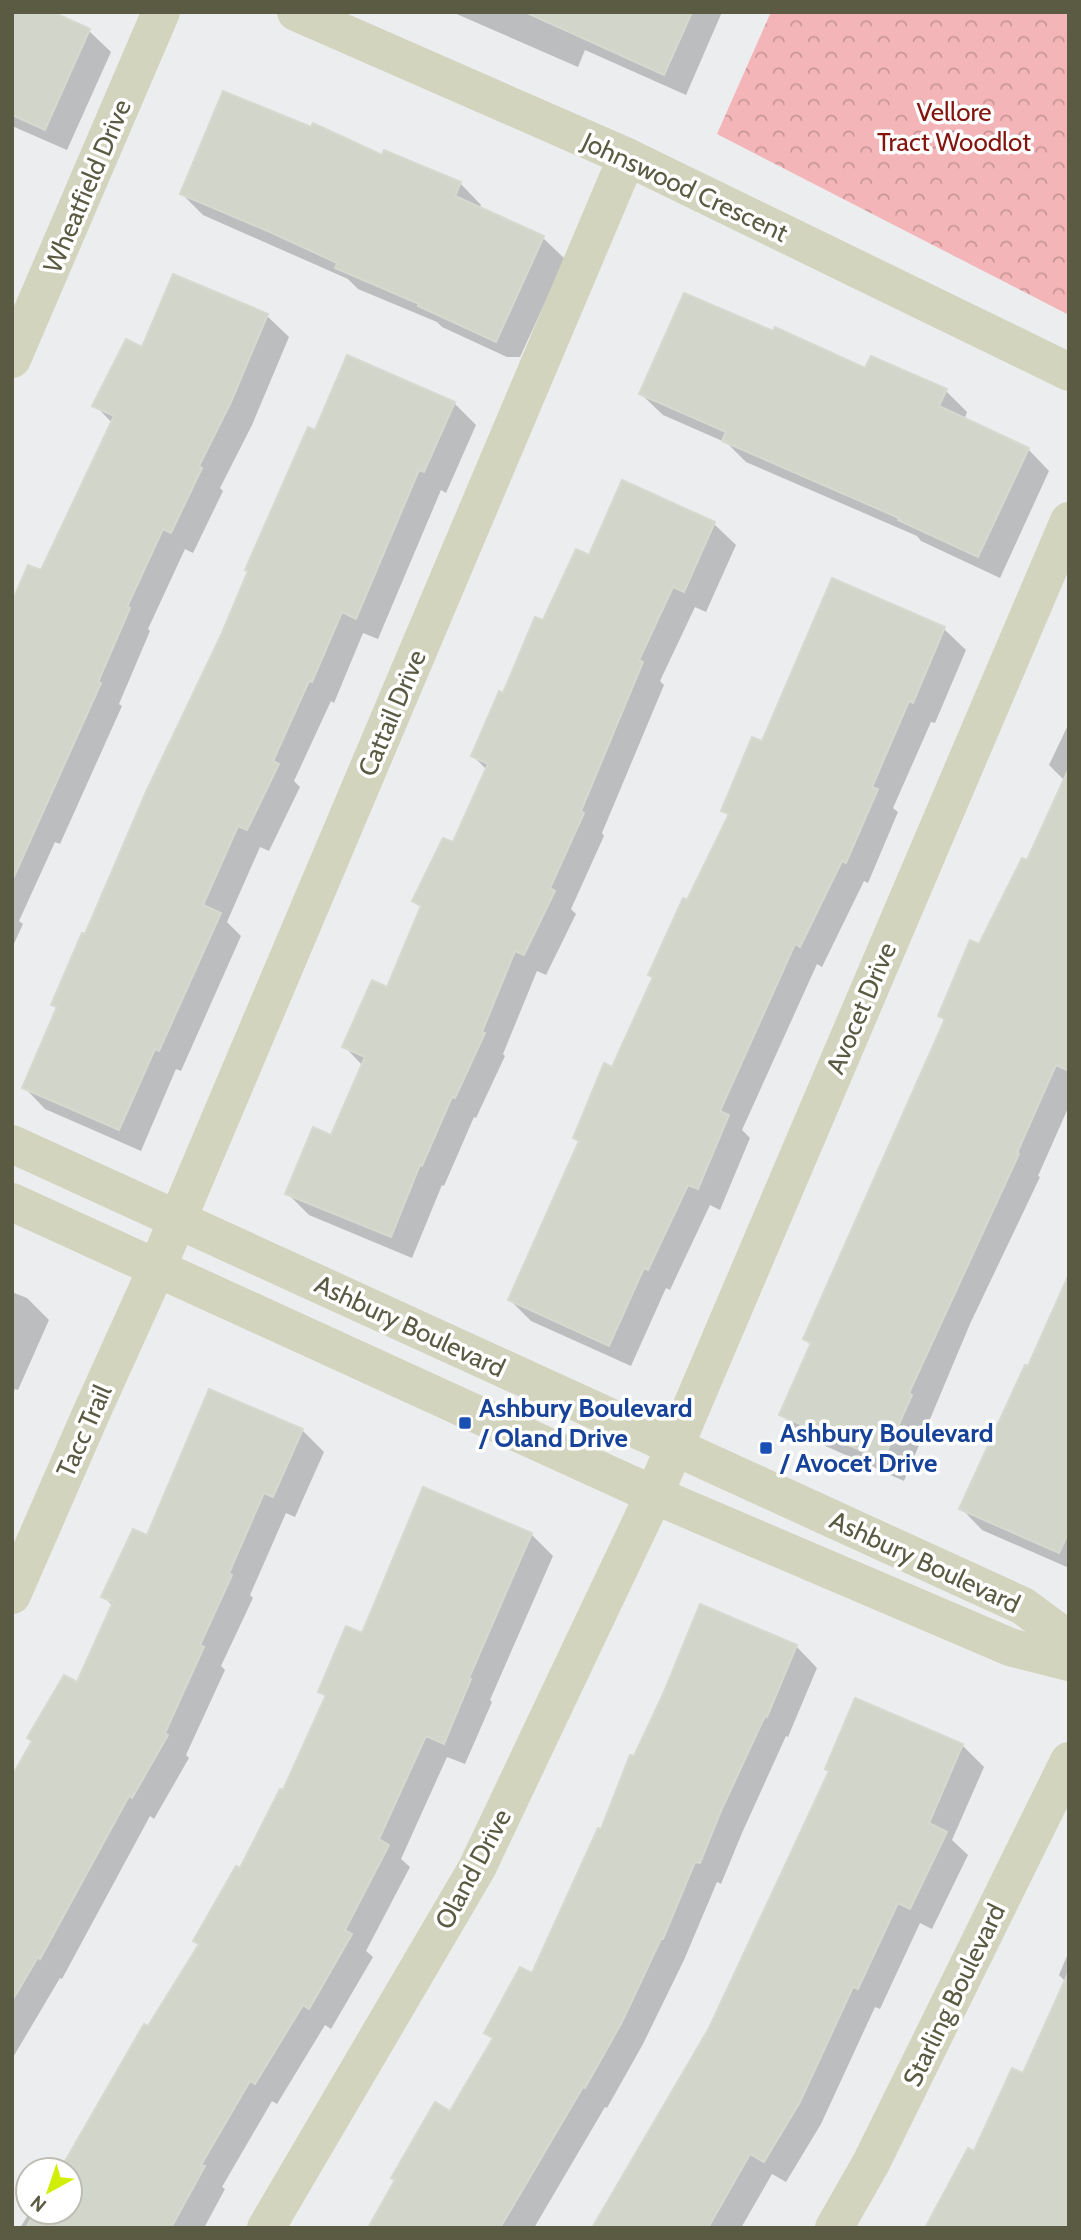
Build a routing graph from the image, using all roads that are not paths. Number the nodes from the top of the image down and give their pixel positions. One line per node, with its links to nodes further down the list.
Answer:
1 (161, 12): 4 (street, Wheatfield Drive)
2 (296, 12): 3 (street, Johnswood Crescent)
3 (627, 158): 5 (street, Johnswood Crescent); 9 (street, Cattail Drive)
4 (12, 359)
5 (1069, 372)
6 (1069, 521): 11 (street, Avocet Drive)
7 (12, 1144): 9 (street, Ashbury Boulevard)
8 (12, 1202): 10 (street, Ashbury Boulevard)
9 (178, 1220): 10 (street, Cattail Drive); 11 (street, Ashbury Boulevard)
10 (157, 1268): 12 (street, Ashbury Boulevard); 13 (street, Tacc Trail)
11 (674, 1447): 12 (street, Avocet Drive); 14 (street, Ashbury Boulevard)
12 (653, 1495): 15 (street, Ashbury Boulevard); 17 (street, Oland Drive)
13 (12, 1595)
14 (1069, 1640)
15 (1069, 1662)
16 (1069, 1761): 18 (street, Starling Boulevard)
17 (266, 2228)
18 (834, 2228)

